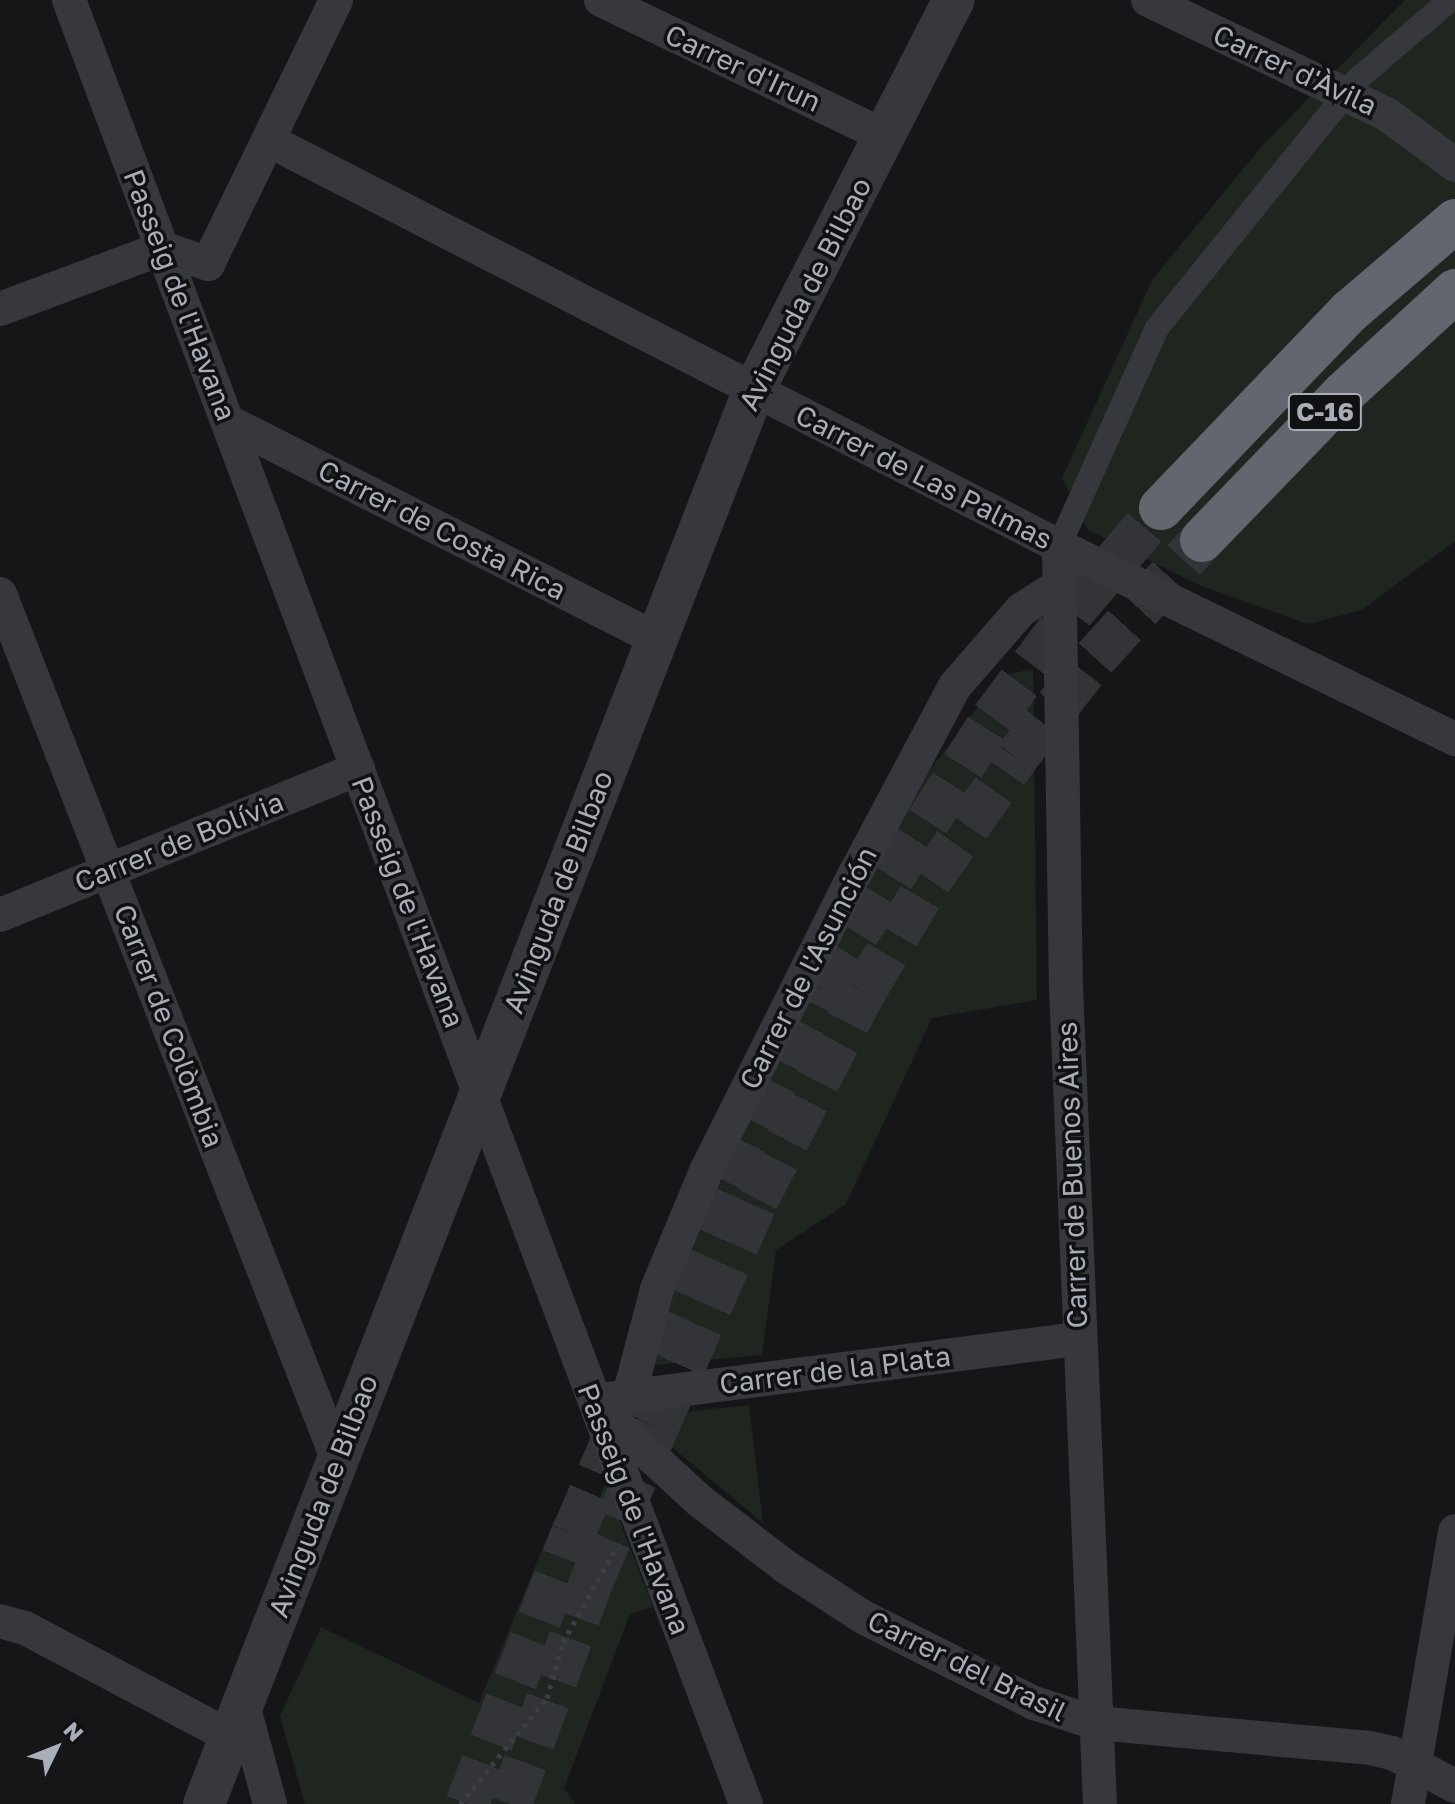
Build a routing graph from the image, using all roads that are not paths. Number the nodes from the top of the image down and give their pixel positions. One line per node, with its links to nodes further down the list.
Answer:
1 (69, 0): 12 (street, Passeig de l'Havana)
2 (336, 0): 9 (street)
3 (601, 0): 8 (street, Carrer d'Irun)
4 (954, 0): 8 (street, Avinguda de Bilbao)
5 (1148, 0): 7 (street, Carrer d'Àvila)
6 (1450, 0): 7 (street)
7 (1346, 95): 10 (street, Carrer d'Àvila); 19 (street)
8 (885, 136): 15 (street, Avinguda de Bilbao)
9 (270, 141): 12 (street); 15 (street, Carrer de Las Palmas)
10 (1445, 158)
11 (1455, 221): 17 (highway, C-16)
12 (163, 248): 14 (street); 16 (street, Passeig de l'Havana)
13 (1455, 291): 18 (highway, C-16)
14 (0, 309)
15 (754, 390): 19 (street, Carrer de Las Palmas); 22 (street, Avinguda de Bilbao)
16 (229, 422): 22 (street, Carrer de Costa Rica); 24 (street, Passeig de l'Havana)
17 (1161, 508)
18 (1202, 540)
19 (1059, 546): 20 (street, Carrer de Buenos Aires); 23 (street, Carrer de Las Palmas)
20 (1060, 585): 28 (street, Carrer de Buenos Aires); 29 (street, Carrer de l'Asunción)
21 (0, 594): 25 (street, Carrer de Colòmbia)
22 (656, 639): 27 (street, Avinguda de Bilbao)
23 (1455, 739)
24 (358, 769): 25 (street, Carrer de Bolívia); 27 (street, Passeig de l'Havana)
25 (109, 872): 26 (street, Carrer de Bolívia); 31 (street, Carrer de Colòmbia)
26 (0, 915)
27 (480, 1092): 30 (street, Passeig de l'Havana); 31 (street, Avinguda de Bilbao)
28 (1078, 1339): 29 (street, Carrer de la Plata); 35 (street, Carrer de Buenos Aires)
29 (629, 1396): 30 (street, Carrer de la Plata)
30 (593, 1401): 35 (street, Carrer del Brasil); 40 (street, Passeig de l'Havana)
31 (337, 1458): 34 (street, Avinguda de Bilbao)
32 (1455, 1531): 36 (street)
33 (0, 1621): 34 (street)
34 (237, 1721): 38 (street, Avinguda de Bilbao); 39 (street)
35 (1096, 1723): 36 (street, Carrer del Brasil); 41 (street, Carrer de Buenos Aires)
36 (1414, 1766): 37 (street, Carrer del Brasil); 42 (street)
37 (1455, 1786)
38 (204, 1804)
39 (270, 1804)
40 (746, 1804)
41 (1100, 1804)
42 (1408, 1804)

